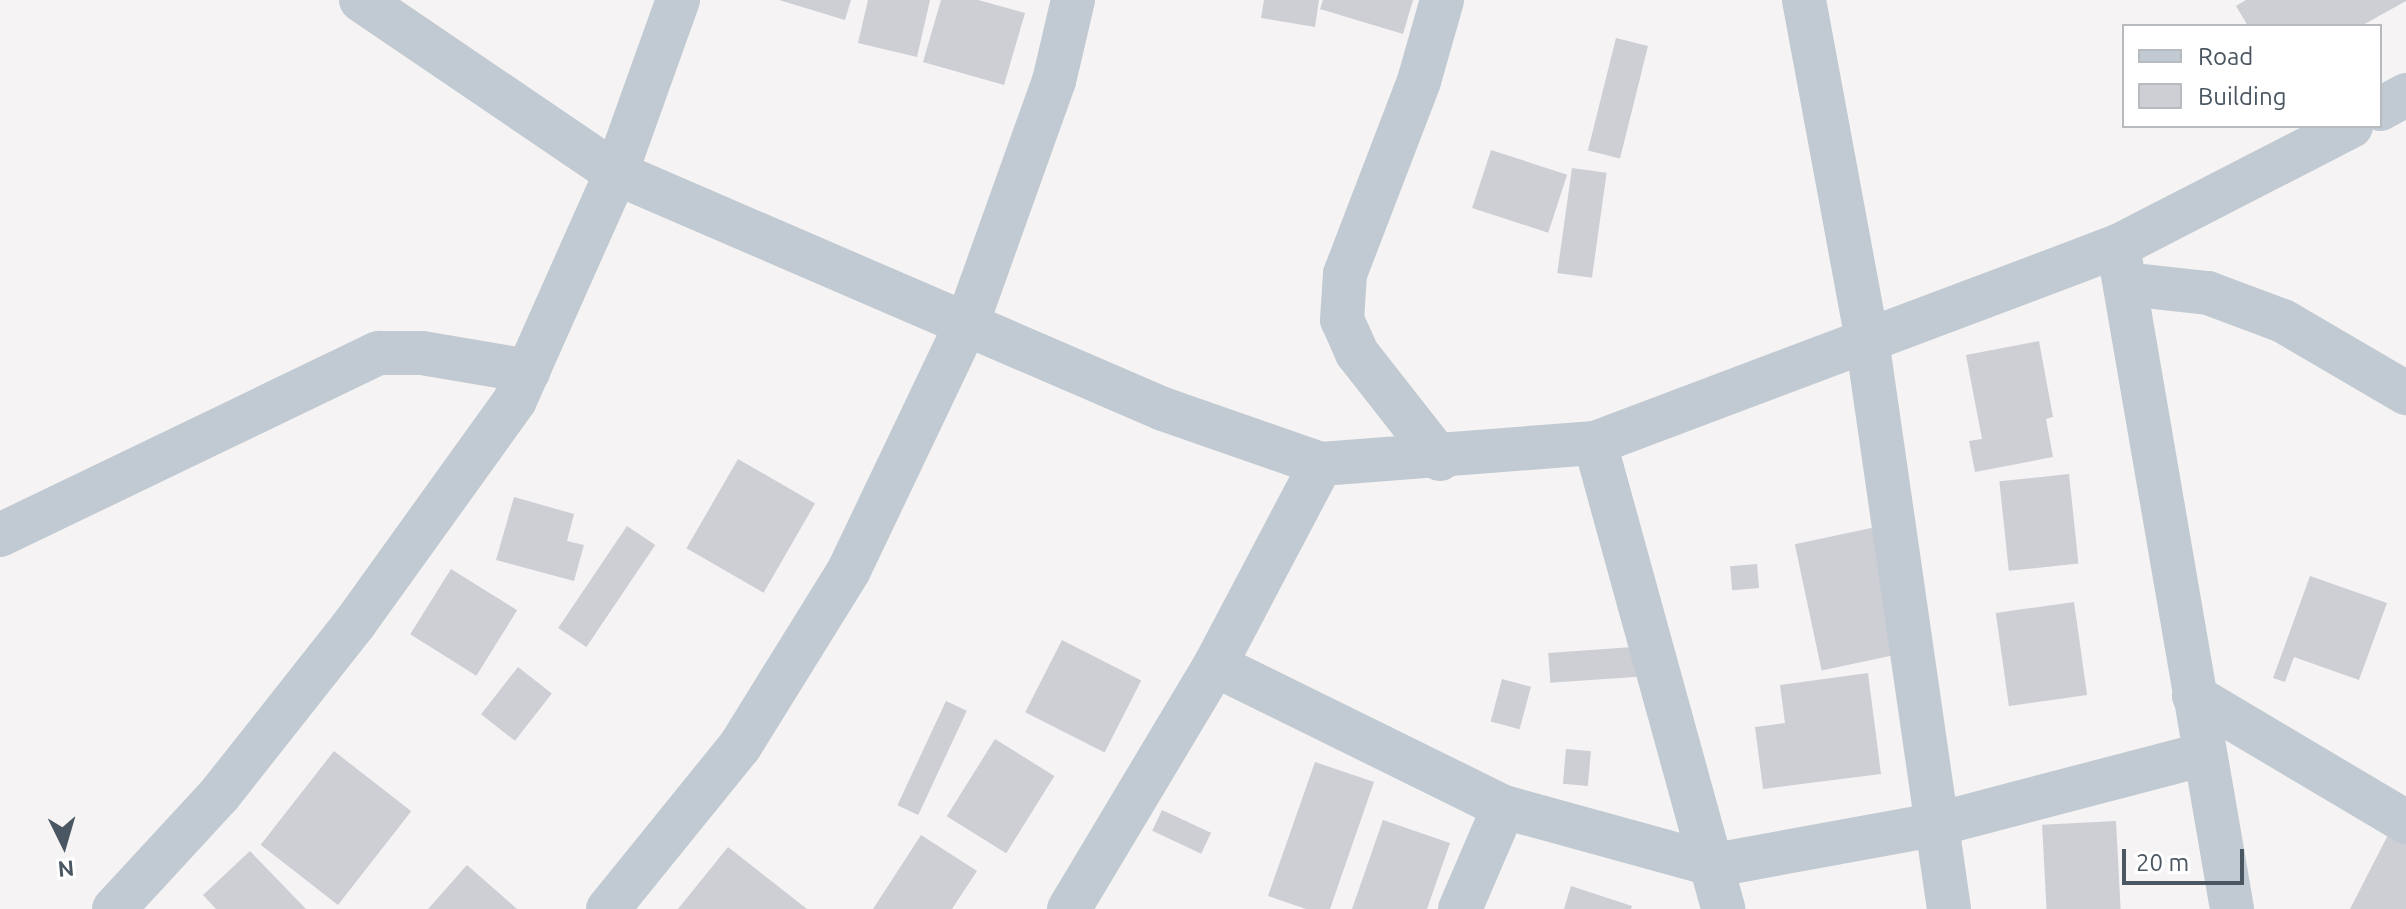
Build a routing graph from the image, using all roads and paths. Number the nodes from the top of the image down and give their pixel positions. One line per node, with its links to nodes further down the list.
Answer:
1 (361, 0): 9 (street)
2 (678, 0): 9 (street)
3 (1073, 0): 11 (street)
4 (1442, 0): 16 (street)
5 (1804, 0): 12 (street)
6 (2406, 95): 7 (street)
7 (2382, 108)
8 (2348, 128): 10 (street)
9 (616, 173): 11 (street); 13 (street)
10 (2122, 265): 12 (street); 14 (street); 20 (street)
11 (968, 321): 17 (street); 27 (street)
12 (1867, 340): 15 (street); 24 (street)
13 (528, 371): 18 (street); 26 (street)
14 (2406, 393)
15 (1595, 443): 16 (street); 25 (street)
16 (1440, 459): 17 (street)
17 (1321, 464): 19 (street)
18 (0, 535)
19 (1215, 665): 23 (street); 28 (street)
20 (2194, 696): 21 (street); 22 (street)
21 (2204, 754): 24 (street); 32 (street)
22 (2400, 804)
23 (1504, 807): 25 (street); 29 (street)
24 (1938, 824): 25 (street); 31 (street)
25 (1715, 865): 30 (street)
26 (114, 909)
27 (608, 909)
28 (1069, 909)
29 (1460, 909)
30 (1723, 909)
31 (1949, 909)
32 (2232, 909)

